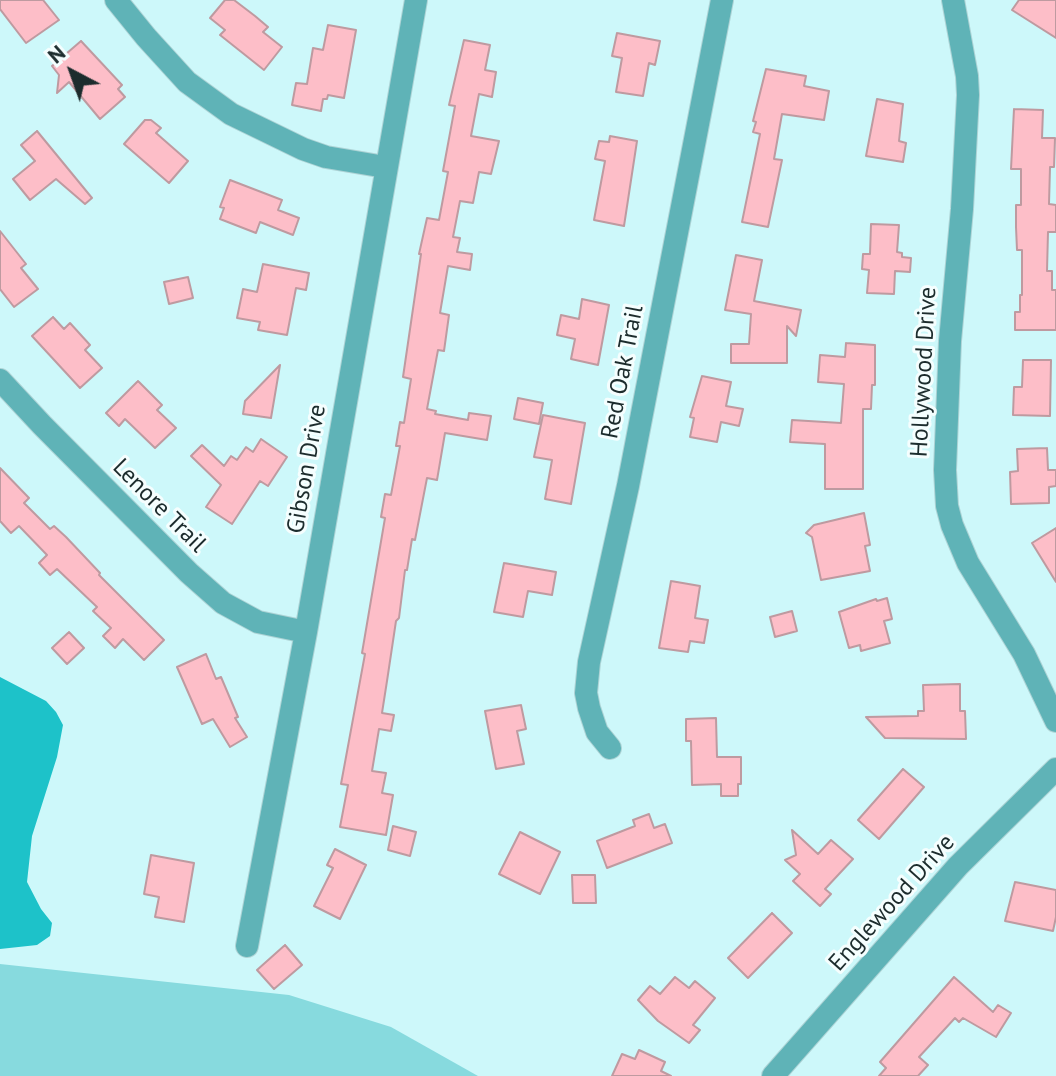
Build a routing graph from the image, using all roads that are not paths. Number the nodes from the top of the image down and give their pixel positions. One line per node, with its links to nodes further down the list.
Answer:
1 (116, 0): 5 (street)
2 (416, 0): 5 (street, Gibson Drive)
3 (722, 0): 9 (street, Red Oak Trail)
4 (953, 0): 8 (street, Hollywood Drive)
5 (385, 167): 7 (street, Gibson Drive)
6 (0, 380): 7 (street, Lenore Trail)
7 (306, 632): 11 (street, Gibson Drive)
8 (1056, 721)
9 (610, 748)
10 (1056, 769): 12 (street, Englewood Drive)
11 (247, 946)
12 (773, 1076)

